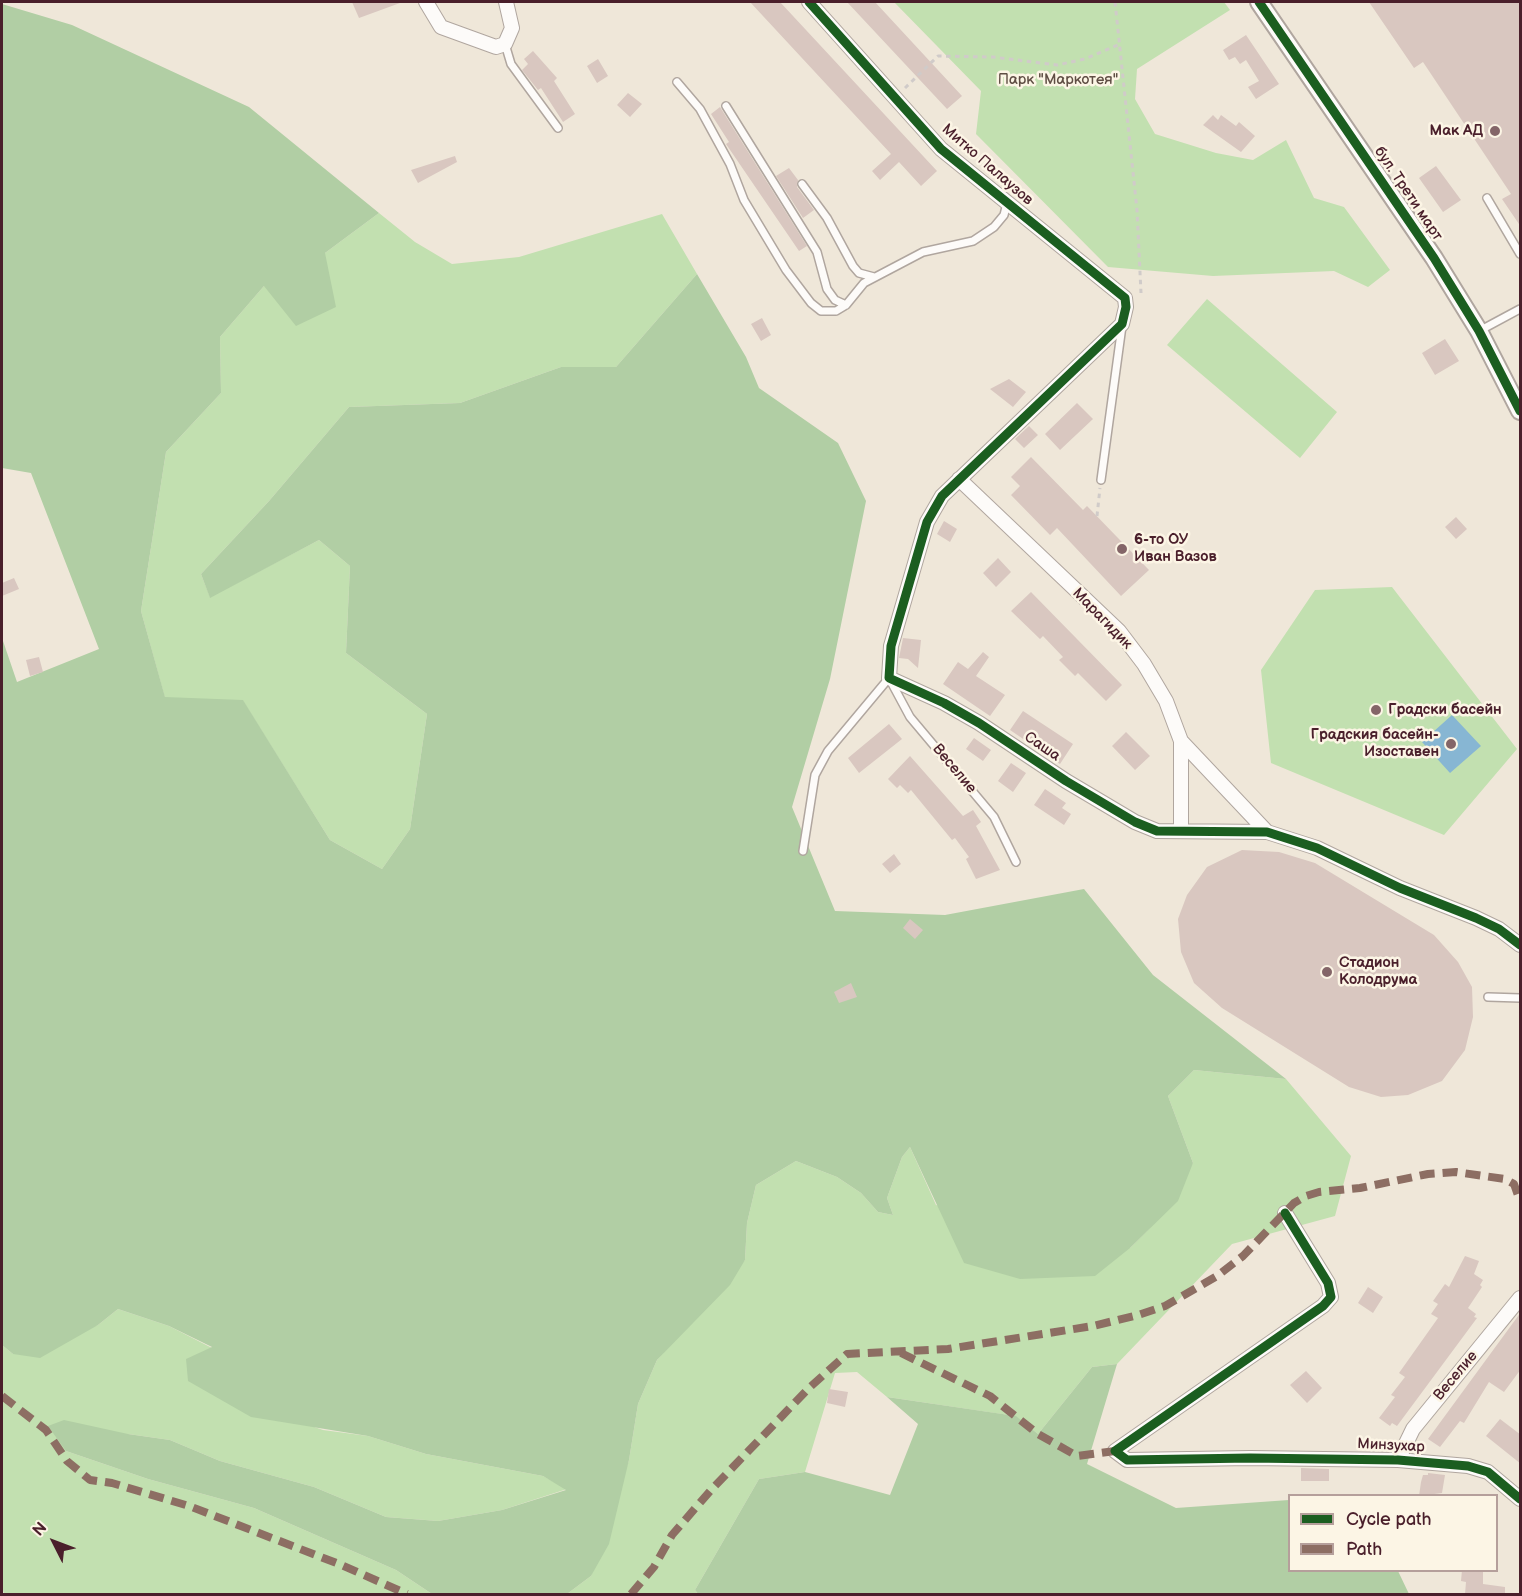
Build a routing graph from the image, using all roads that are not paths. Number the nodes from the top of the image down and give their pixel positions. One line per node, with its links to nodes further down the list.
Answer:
1 (426, 2): 5 (street)
2 (506, 2): 5 (street)
3 (808, 2): 11 (street, Митко Палаузов)
4 (1259, 2): 17 (street, бул. Трети март)
5 (505, 44): 8 (lane)
6 (677, 82): 14 (lane)
7 (726, 106): 14 (lane)
8 (558, 128)
9 (802, 184): 13 (lane)
10 (1487, 198): 12 (lane)
11 (1007, 203): 13 (lane); 16 (street, Митко Палаузов)
12 (1521, 254)
13 (874, 277): 14 (lane)
14 (846, 304)
15 (1521, 309): 17 (lane)
16 (1124, 319): 19 (street); 20 (lane)
17 (1479, 331): 18 (street, бул. Трети март)
18 (1521, 411)
19 (959, 479): 21 (street); 22 (street, Марагидик)
20 (1101, 480)
21 (889, 678): 23 (street, Саша); 25 (lane); 26 (lane, Веселие)
22 (1181, 741): 23 (street, Марагидик); 24 (street)
23 (1181, 830): 24 (street, Саша)
24 (1267, 832): 27 (street)
25 (803, 851)
26 (1016, 862)
27 (1521, 945)
28 (1488, 997): 29 (lane)
29 (1521, 998)
30 (1286, 1213): 32 (street, Минзухар)
31 (1521, 1298): 32 (street, Веселие)
32 (1398, 1460): 33 (street, Минзухар)
33 (1521, 1498)

